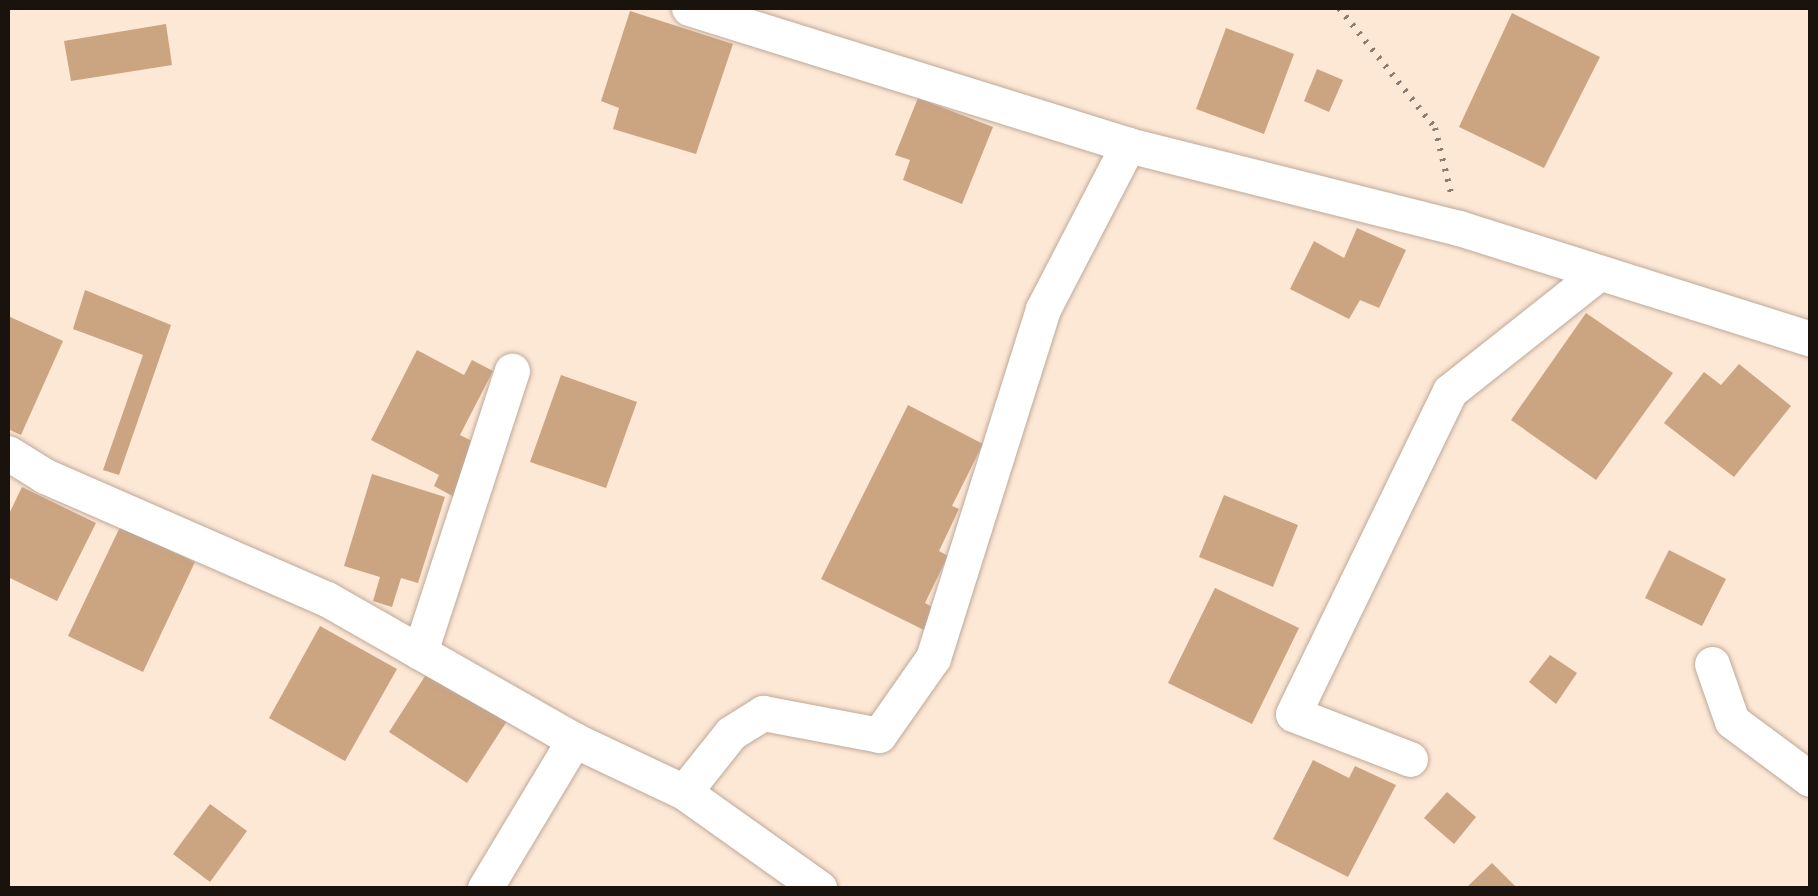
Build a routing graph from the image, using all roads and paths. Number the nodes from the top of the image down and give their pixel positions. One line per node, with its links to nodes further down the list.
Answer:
1 (689, 8): 3 (street)
2 (1340, 8): 4 (path)
3 (1128, 145): 4 (street); 14 (street)
4 (1460, 228): 5 (street)
5 (1599, 273): 6 (street); 12 (street)
6 (1810, 339)
7 (512, 371): 9 (street)
8 (8, 452): 9 (street)
9 (420, 652): 11 (street)
10 (1712, 664): 13 (street)
11 (574, 740): 14 (street); 15 (street)
12 (1410, 759)
13 (1810, 779)
14 (684, 792): 16 (street)
15 (485, 888)
16 (819, 888)

